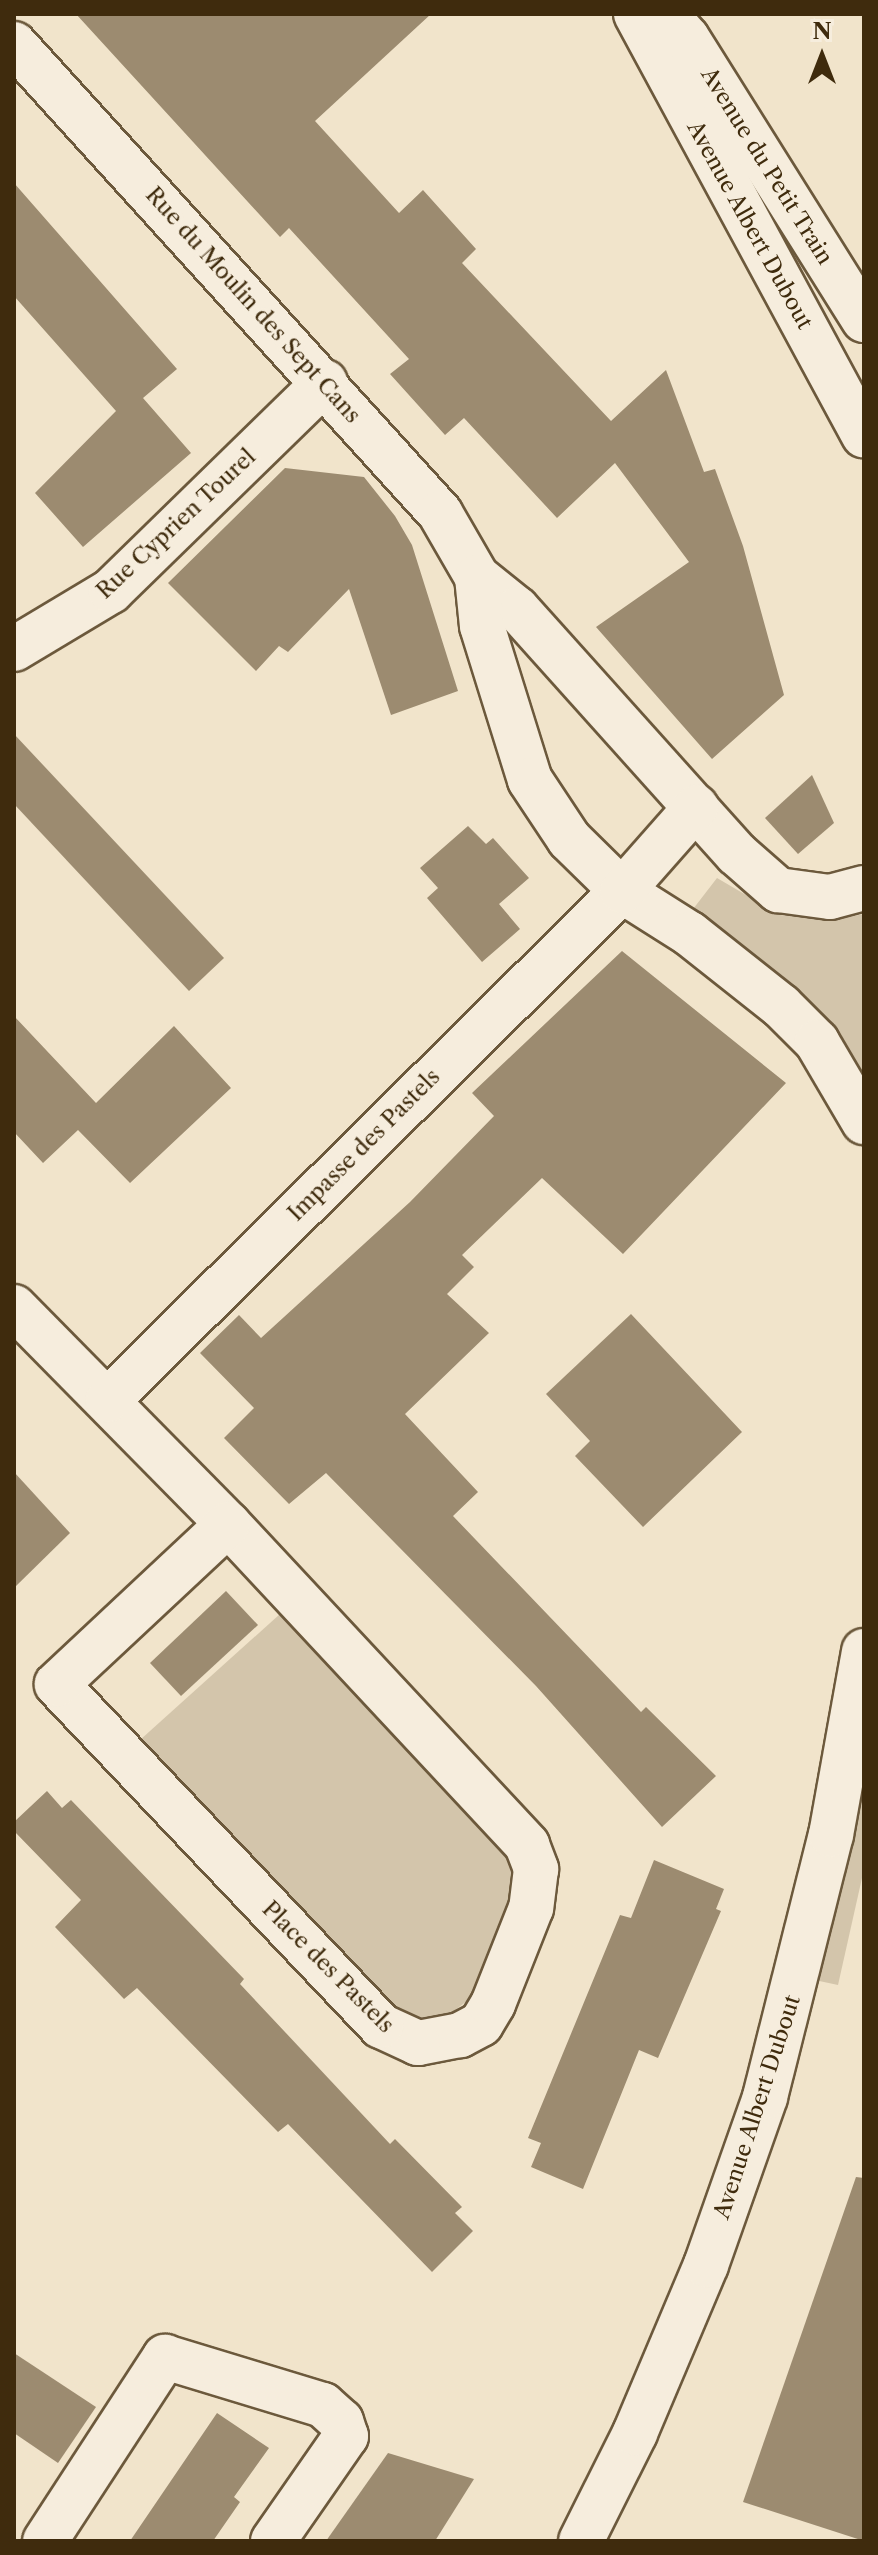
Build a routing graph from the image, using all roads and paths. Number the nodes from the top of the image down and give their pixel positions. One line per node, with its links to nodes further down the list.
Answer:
1 (636, 14): 6 (street, Avenue Albert Dubout)
2 (666, 14): 4 (street, Avenue du Petit Train)
3 (14, 44): 5 (street, Rue du Moulin des Sept Cans)
4 (864, 320)
5 (325, 382): 7 (street, Rue du Moulin des Sept Cans); 8 (street, Rue Cyprien Tourel)
6 (864, 435)
7 (477, 577): 9 (street, Rue du Moulin des Sept Cans); 11 (street, Rue du Moulin des Sept Cans)
8 (14, 649)
9 (696, 807): 10 (street, Rue du Moulin des Sept Cans); 11 (street)
10 (864, 888)
11 (622, 891): 12 (street, Rue du Moulin des Sept Cans); 14 (street, Impasse des Pastels)
12 (864, 1122)
13 (14, 1307): 14 (street, Place des Pastels)
14 (108, 1400): 15 (street, Place des Pastels)
15 (228, 1524): 15 (street, Place des Pastels)
16 (864, 1651): 19 (street, Avenue Albert Dubout)
17 (45, 2541): 18 (street)
18 (273, 2541)
19 (581, 2541)

